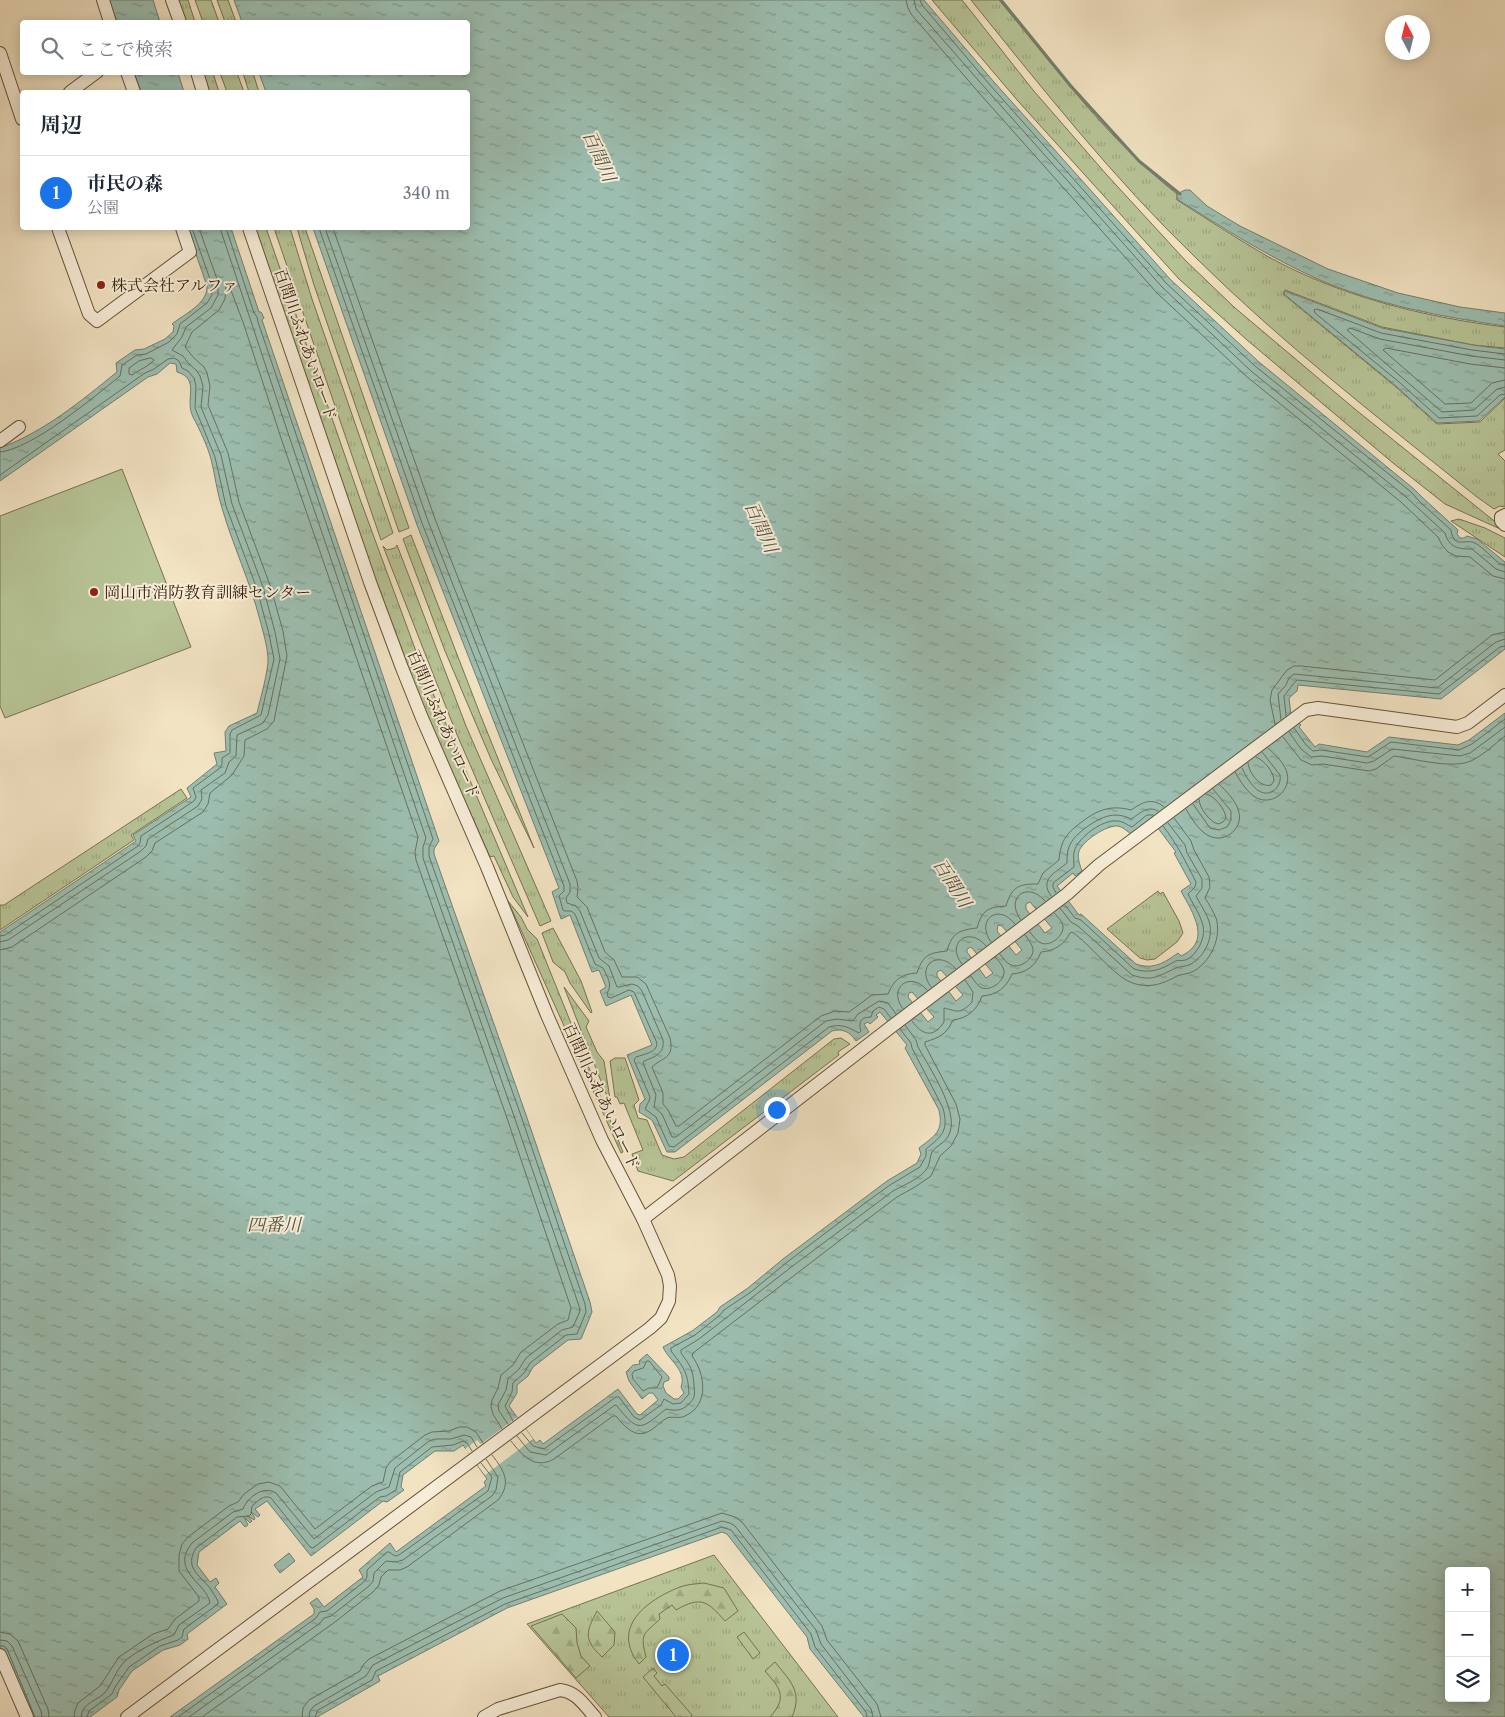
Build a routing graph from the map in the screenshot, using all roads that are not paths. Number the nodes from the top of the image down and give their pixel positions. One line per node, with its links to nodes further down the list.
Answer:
1 (103, 0): 3 (street)
2 (172, 0): 4 (street)
3 (109, 20)
4 (179, 20)
5 (0, 53): 12 (street)
6 (93, 75): 9 (street)
7 (128, 75): 10 (street)
8 (197, 75): 11 (street)
9 (73, 90)
10 (133, 90)
11 (202, 90)
12 (20, 113)
13 (59, 230): 14 (street)
14 (183, 230)
15 (250, 230): 21 (street, 百間川ふれあいロード)
16 (19, 427): 17 (street)
17 (0, 441)
18 (1505, 515): 19 (street)
19 (1505, 524)
20 (1505, 695): 21 (street)
21 (643, 1219): 24 (street, 百間川ふれあいロード)
22 (0, 1655): 23 (street)
23 (27, 1717)
24 (127, 1717)
25 (484, 1717): 26 (street)
26 (595, 1717)

